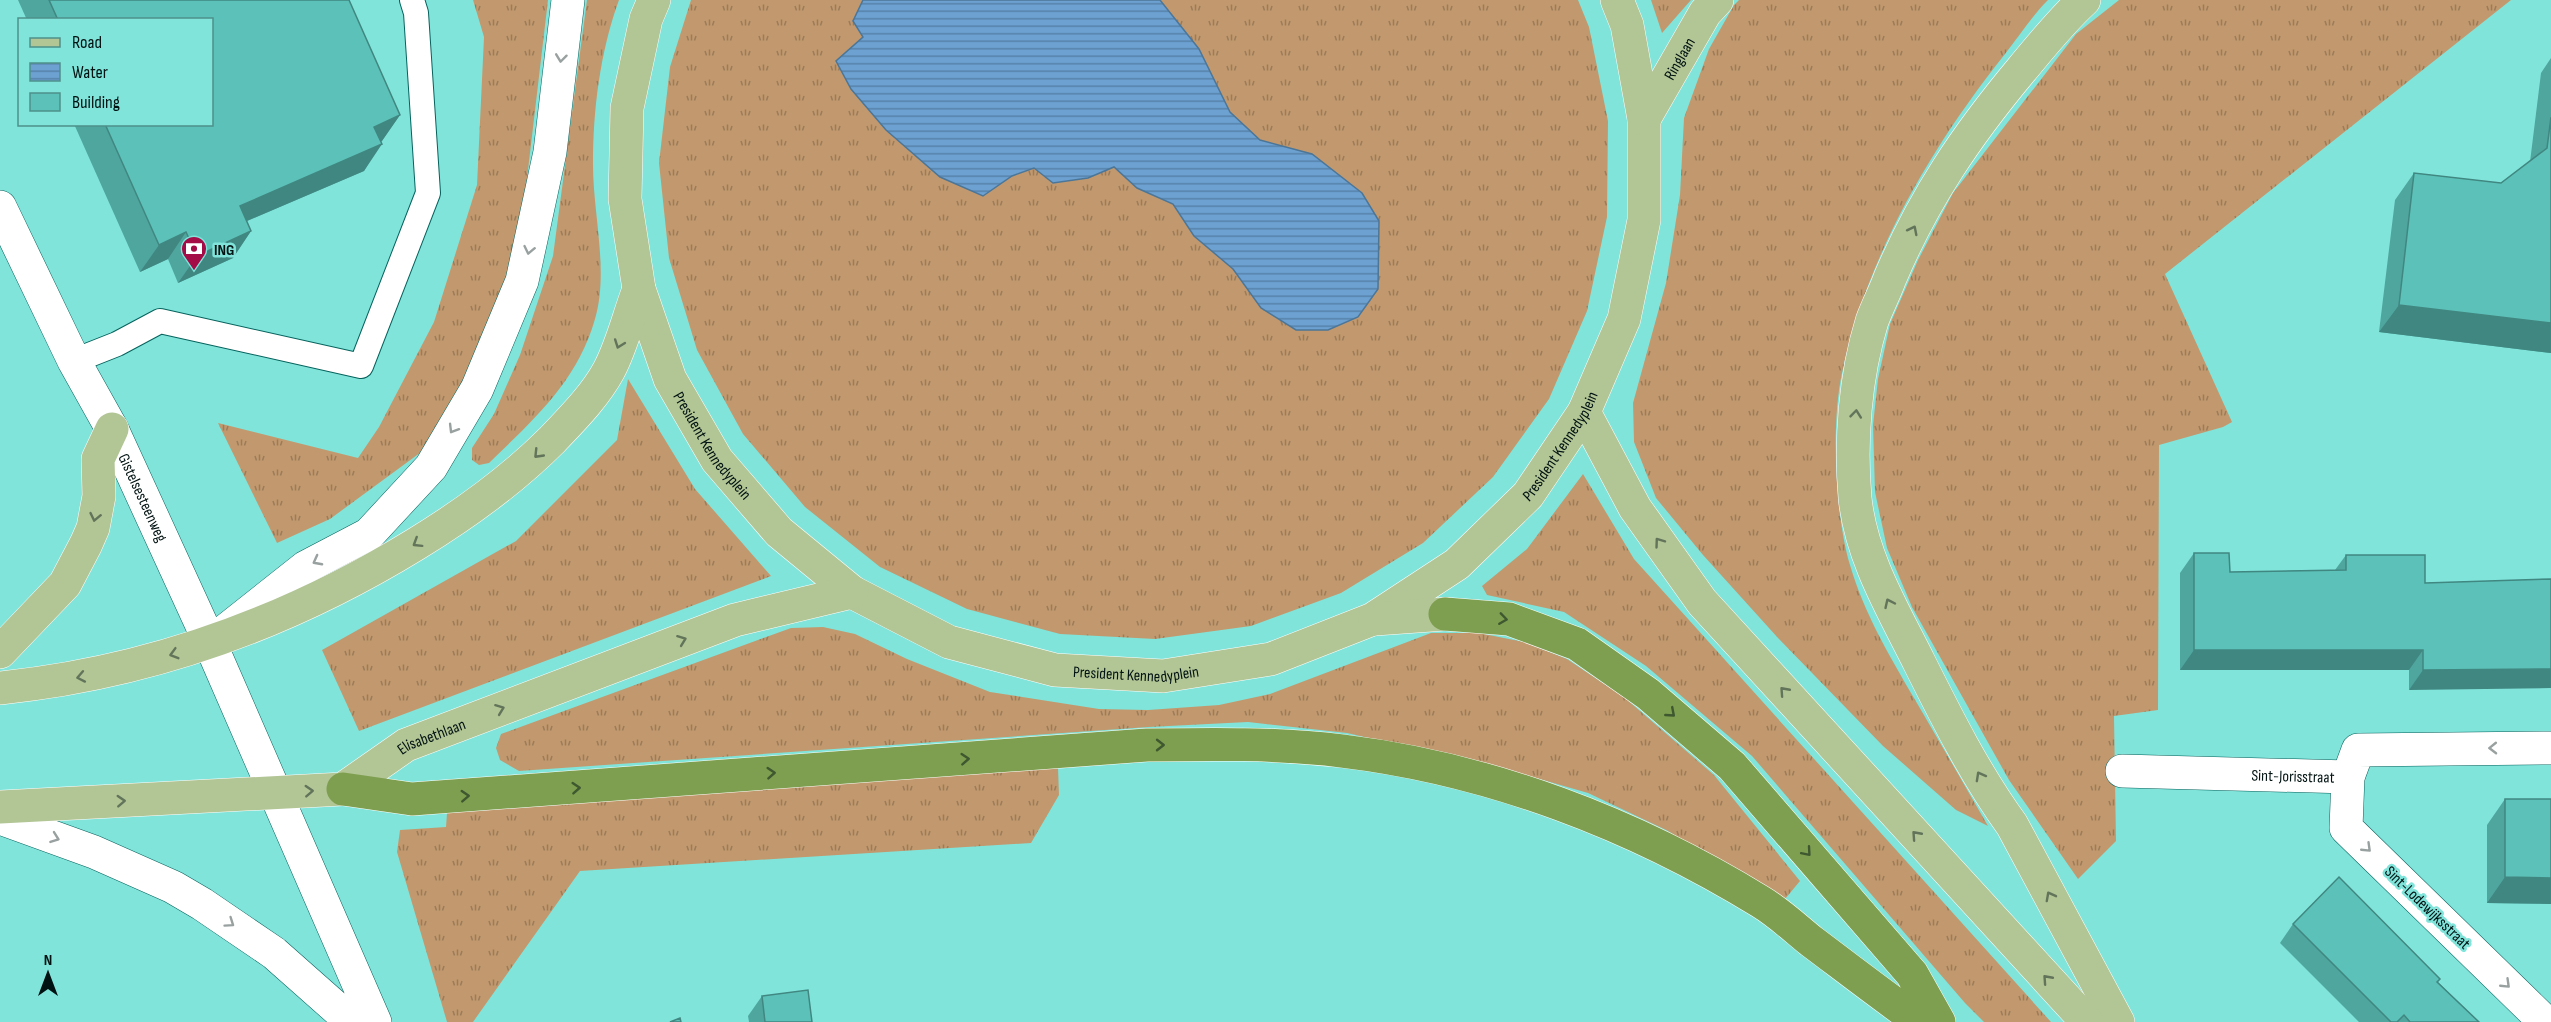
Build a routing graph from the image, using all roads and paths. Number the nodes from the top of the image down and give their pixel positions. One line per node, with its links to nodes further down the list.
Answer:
1 (412, 0): 10 (lane)
2 (568, 0): 16 (main road, one-way to 16)
3 (654, 0): 9 (main road, President Kennedyplein)
4 (1617, 0): 7 (main road, President Kennedyplein)
5 (1717, 0): 7 (main road, Ringlaan)
6 (2085, 0): 31 (main road, one-way to 6)
7 (1644, 119): 11 (main road, President Kennedyplein)
8 (0, 207): 10 (main road, Gistelsesteenweg)
9 (639, 289): 13 (main road, President Kennedyplein); 16 (main road, one-way to 16)
10 (74, 361): 12 (main road, Gistelsesteenweg)
11 (1584, 412): 15 (main road, President Kennedyplein); 30 (main road, one-way to 11)
12 (112, 429): 16 (main road, Gistelsesteenweg); 17 (main road, one-way to 17)
13 (852, 592): 15 (main road, President Kennedyplein); 22 (main road, Elisabethlaan, one-way to 13)
14 (1445, 614): 15 (main road); 29 (highway, one-way to 29)
15 (1373, 619)
16 (210, 643): 18 (main road, one-way to 18); 23 (main road, Gistelsesteenweg)
17 (0, 652)
18 (0, 688)
19 (2551, 748): 21 (main road, Sint-Jorisstraat, one-way to 21)
20 (2122, 771): 21 (main road, Sint-Jorisstraat)
21 (2348, 777): 32 (main road, Sint-Lodewijksstraat, one-way to 32)
22 (343, 789): 23 (main road, one-way to 22); 28 (highway, one-way to 28)
23 (275, 793): 24 (main road, one-way to 23); 27 (main road, Gistelsesteenweg)
24 (0, 807)
25 (0, 818): 26 (main road, one-way to 26)
26 (352, 1022)
27 (375, 1022)
28 (1920, 1022)
29 (1938, 1022)
30 (2087, 1022)
31 (2118, 1022)
32 (2545, 1022)

